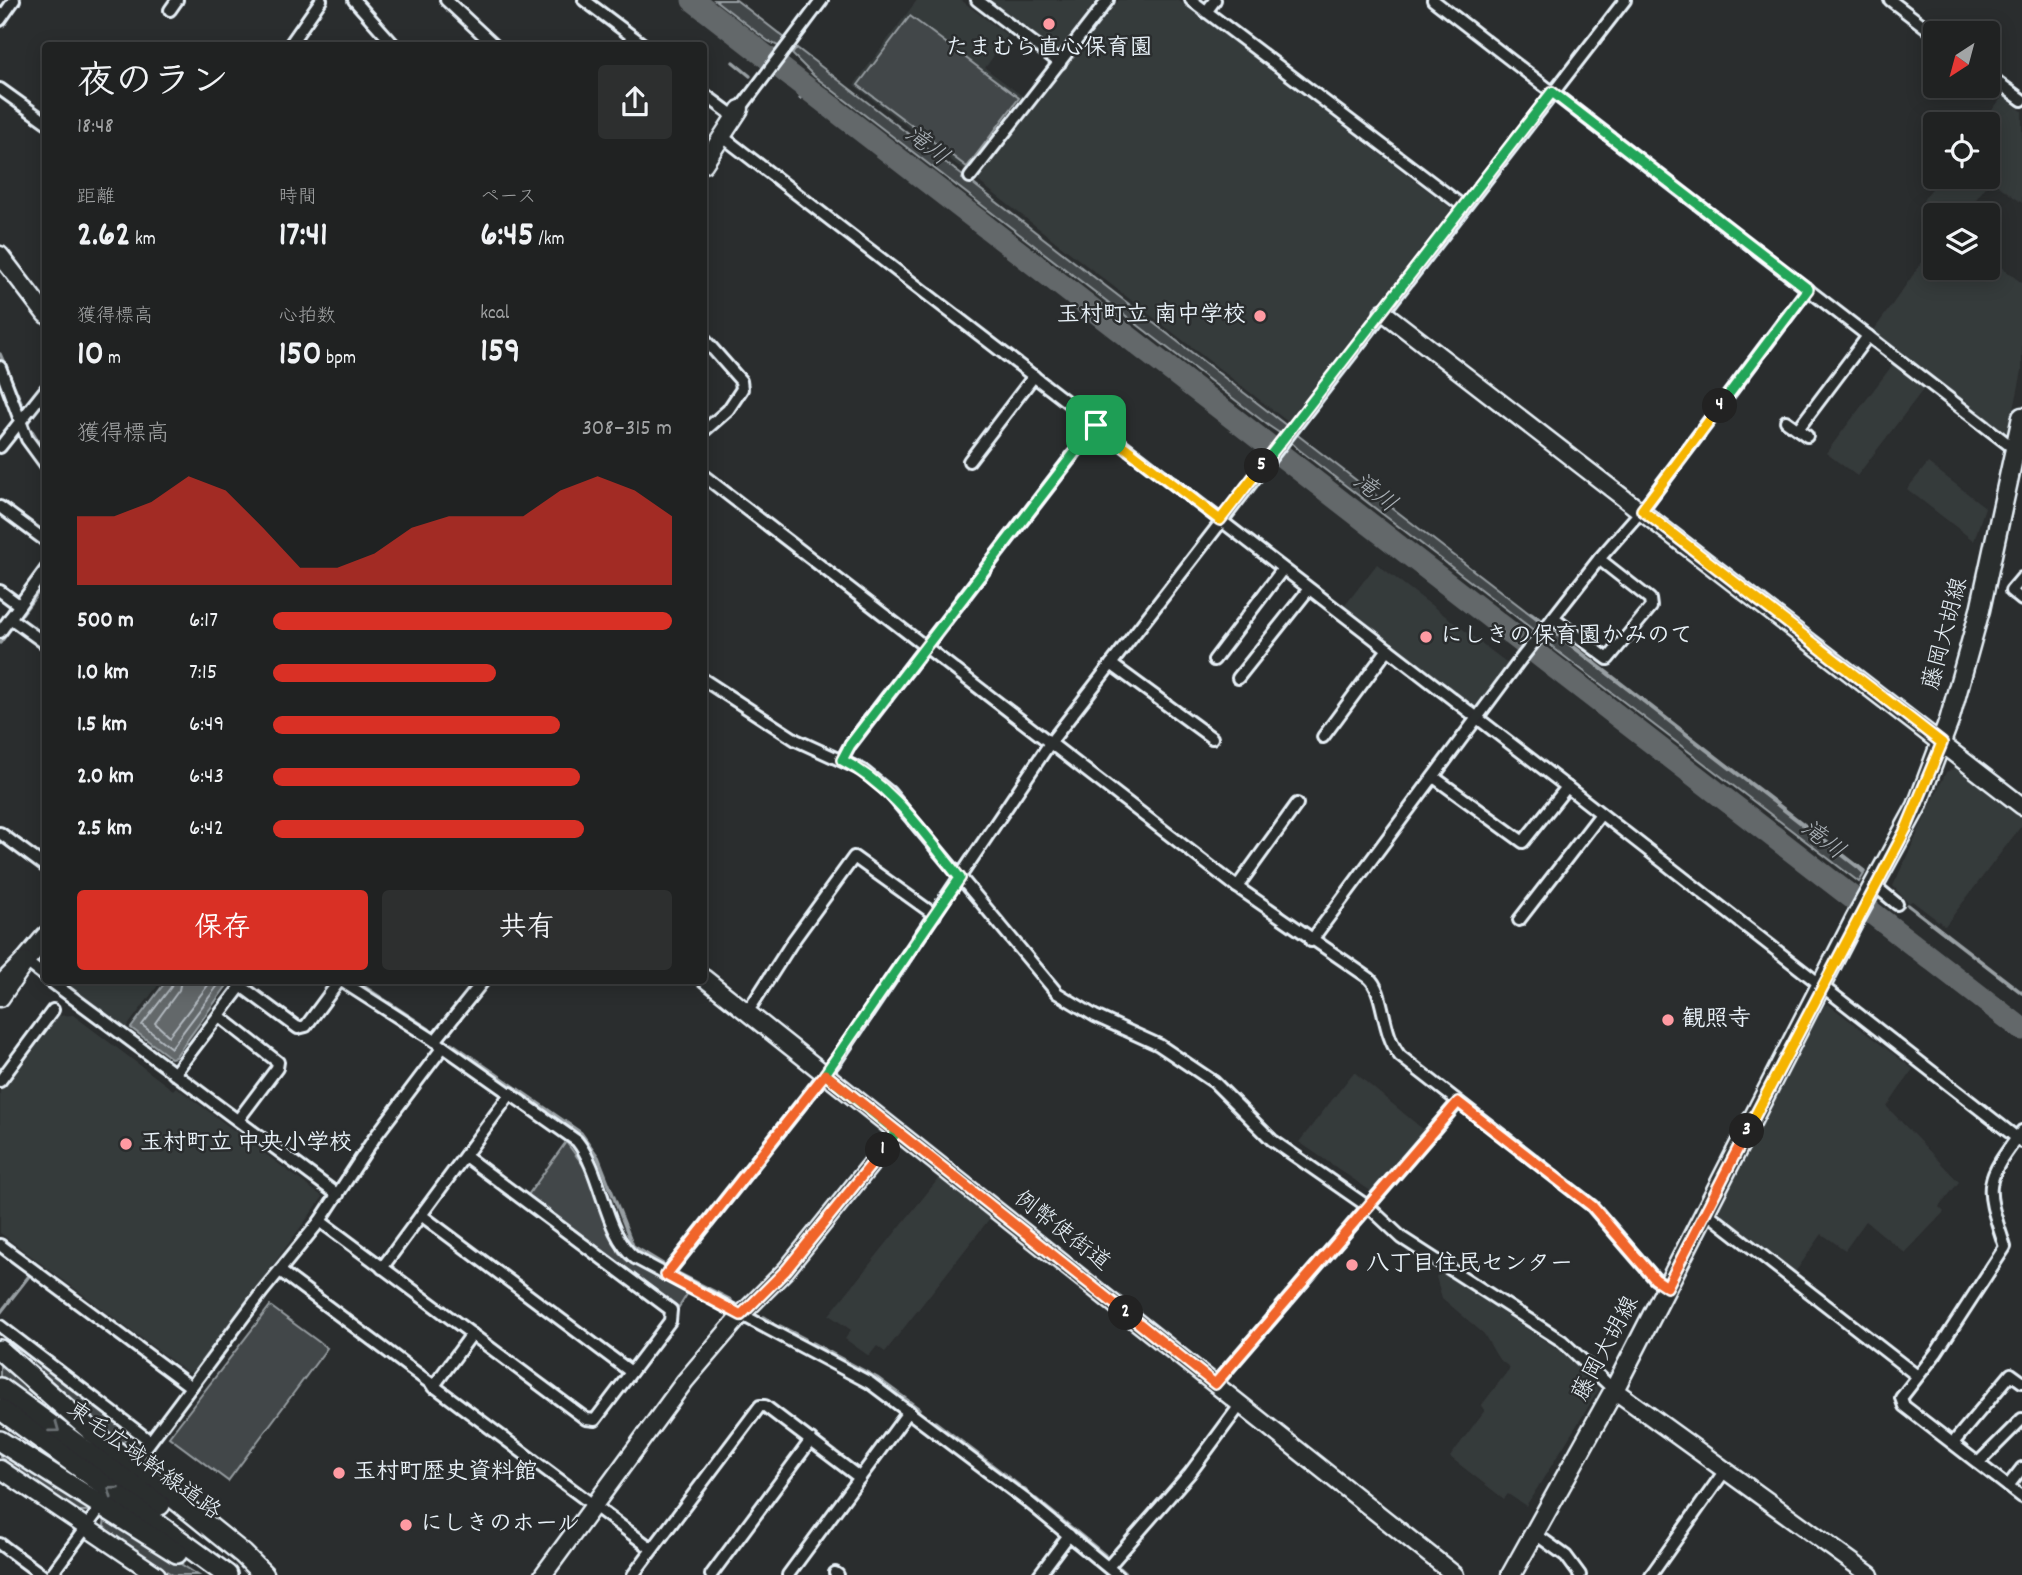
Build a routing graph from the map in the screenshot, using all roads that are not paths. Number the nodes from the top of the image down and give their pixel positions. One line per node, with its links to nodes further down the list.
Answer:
1 (14, 0): 18 (street)
2 (177, 0): 16 (street)
3 (321, 0): 20 (street)
4 (354, 0): 21 (street)
5 (446, 0): 22 (street)
6 (584, 0): 23 (street)
7 (805, 0): 15 (street)
8 (977, 0): 24 (street)
9 (1108, 0): 24 (street)
10 (1191, 0): 17 (street)
11 (1215, 0): 17 (street)
12 (1433, 0): 27 (street)
13 (1625, 0): 27 (street)
14 (1890, 0): 19 (street)
15 (819, 4): 30 (street)
16 (170, 10)
17 (1206, 12): 35 (street)
18 (0, 20)
19 (1923, 25)
20 (292, 42)
21 (391, 42)
22 (491, 42)
23 (640, 42)
24 (1060, 64): 34 (street)
25 (2000, 84): 29 (street)
26 (0, 89): 31 (street)
27 (1552, 92): 35 (street); 37 (street)
28 (707, 96): 30 (street)
29 (2022, 100)
30 (738, 113): 32 (street)
31 (42, 119)
32 (723, 137): 33 (street); 43 (street)
33 (707, 160)
34 (970, 177)
35 (1464, 206): 39 (street)
36 (0, 255): 38 (street)
37 (1808, 289): 40 (street); 56 (street)
38 (42, 310)
39 (1383, 312): 56 (street); 57 (street)
40 (1868, 336): 47 (street); 51 (street)
41 (707, 341): 49 (street)
42 (0, 368): 46 (street)
43 (1034, 376): 48 (street); 53 (street)
44 (42, 394): 46 (street)
45 (2022, 417): 51 (main road, 藤岡大胡線)
46 (19, 421): 50 (street); 52 (street)
47 (1786, 421)
48 (1096, 425): 57 (street); 71 (street)
49 (707, 428)
50 (0, 447)
51 (2018, 452): 81 (main road, 藤岡大胡線)
52 (42, 460)
53 (970, 461)
54 (707, 478): 71 (street)
55 (0, 507): 58 (street)
56 (1642, 510): 59 (street); 81 (street)
57 (1220, 520): 60 (street); 74 (street)
58 (42, 538)
59 (1599, 559): 68 (street); 68 (street)
60 (1282, 570): 63 (street); 73 (street)
61 (42, 574): 66 (street)
62 (2022, 578): 65 (street)
63 (1308, 590): 72 (street); 75 (street)
64 (0, 591): 66 (street)
65 (2022, 600)
66 (19, 605): 67 (street)
67 (10, 618): 69 (street); 70 (street)
68 (1553, 618): 77 (street)
69 (0, 632)
70 (42, 641)
71 (926, 648): 80 (street); 82 (street)
72 (1388, 649): 77 (street); 78 (street)
73 (1214, 660)
74 (1111, 664): 79 (street); 80 (street)
75 (1238, 678)
76 (707, 682): 82 (street)
77 (1476, 718): 83 (street); 84 (street)
78 (1323, 737)
79 (1212, 738)
80 (1050, 743): 90 (street); 91 (street)
81 (1942, 743): 86 (street); 92 (main road, 藤岡大胡線)
82 (842, 760): 90 (street)
83 (1436, 778): 84 (street); 97 (street)
84 (1567, 787): 87 (street)
85 (1297, 804): 91 (street)
86 (2022, 806)
87 (1601, 814): 95 (street); 107 (street)
88 (0, 833): 89 (street)
89 (42, 864)
90 (960, 878): 94 (street); 124 (street)
91 (1237, 887): 97 (street)
92 (1872, 888): 93 (street); 107 (main road, 藤岡大胡線)
93 (1897, 904)
94 (935, 915): 111 (street); 115 (street)
95 (1519, 920)
96 (42, 941): 98 (main road)
97 (1311, 941): 118 (street)
98 (25, 961): 99 (street); 108 (main road); 109 (main road)
99 (42, 975)
100 (707, 980): 111 (street, 例幣使街道)
101 (54, 984): 114 (street)
102 (242, 984): 112 (street)
103 (244, 984): 104 (street)
104 (337, 984)
105 (346, 984): 113 (street)
106 (481, 984): 113 (street)
107 (1821, 985): 121 (street); 125 (main road, 藤岡大胡線)
108 (0, 986)
109 (0, 997)
110 (53, 1010): 116 (street)
111 (745, 1010): 115 (street, 例幣使街道)
112 (219, 1016): 114 (street); 119 (street)
113 (439, 1044): 117 (street); 123 (street)
114 (174, 1074): 119 (street)
115 (825, 1074): 120 (street, 例幣使街道); 131 (street)
116 (0, 1080)
117 (511, 1093): 122 (street); 131 (street)
118 (1458, 1102): 124 (street); 132 (street)
119 (238, 1120): 123 (street)
120 (897, 1132): 133 (street); 140 (street, 例幣使街道)
121 (2020, 1137): 138 (street)
122 (466, 1156): 126 (street); 137 (street)
123 (338, 1195): 127 (street)
124 (1370, 1208): 140 (street); 144 (street)
125 (1706, 1212): 132 (main road, 藤岡大胡線); 138 (street)
126 (421, 1215): 129 (street); 137 (street)
127 (320, 1221): 129 (street); 130 (street)
128 (0, 1245): 141 (street)
129 (382, 1268): 135 (street)
130 (280, 1271): 141 (street); 142 (street)
131 (666, 1275): 133 (street)
132 (1667, 1287): 144 (main road, 藤岡大胡線)
133 (741, 1315): 147 (street); 161 (street)
134 (0, 1326): 151 (street)
135 (472, 1334): 137 (street); 142 (street)
136 (0, 1350): 175 (highway)
137 (631, 1372)
138 (1916, 1375): 152 (street)
139 (2022, 1382): 152 (street)
140 (1215, 1384): 145 (street, 例幣使街道)
141 (191, 1387): 151 (street)
142 (433, 1387): 161 (street)
143 (0, 1388): 174 (highway, 東毛広域幹線道路, one-way to 174)
144 (1614, 1390): 157 (street); 164 (main road, 藤岡大胡線)
145 (1241, 1404): 168 (street); 182 (street, 例幣使街道)
146 (0, 1409): 173 (highway, 東毛広域幹線道路, one-way to 146)
147 (909, 1411): 158 (street); 165 (street)
148 (2022, 1419): 154 (street)
149 (811, 1440): 158 (street); 167 (street); 178 (street)
150 (0, 1441): 172 (highway)
151 (150, 1441): 153 (street)
152 (1952, 1443): 154 (street)
153 (135, 1462)
154 (1978, 1463): 159 (street)
155 (2022, 1468): 159 (street)
156 (0, 1469): 163 (street)
157 (1727, 1469): 185 (street); 186 (street)
158 (860, 1478): 179 (street)
159 (2008, 1486): 160 (street)
160 (2022, 1497)
161 (593, 1506): 167 (street); 176 (street)
162 (99, 1511): 163 (street)
163 (86, 1528): 170 (street); 171 (street)
164 (1534, 1533): 183 (main road, 藤岡大胡線); 184 (street)
165 (1069, 1535): 168 (street); 180 (street)
166 (0, 1544): 169 (street)
167 (652, 1549): 177 (street)
168 (1108, 1567): 181 (street)
169 (42, 1575)
170 (51, 1575)
171 (157, 1575)
172 (210, 1575)
173 (227, 1575)
174 (257, 1575)
175 (264, 1575)
176 (543, 1575)
177 (633, 1575)
178 (711, 1575)
179 (788, 1575)
180 (1040, 1575)
181 (1117, 1575)
182 (1455, 1575)
183 (1511, 1575)
184 (1580, 1575)
185 (1651, 1575)
186 (1870, 1575)

